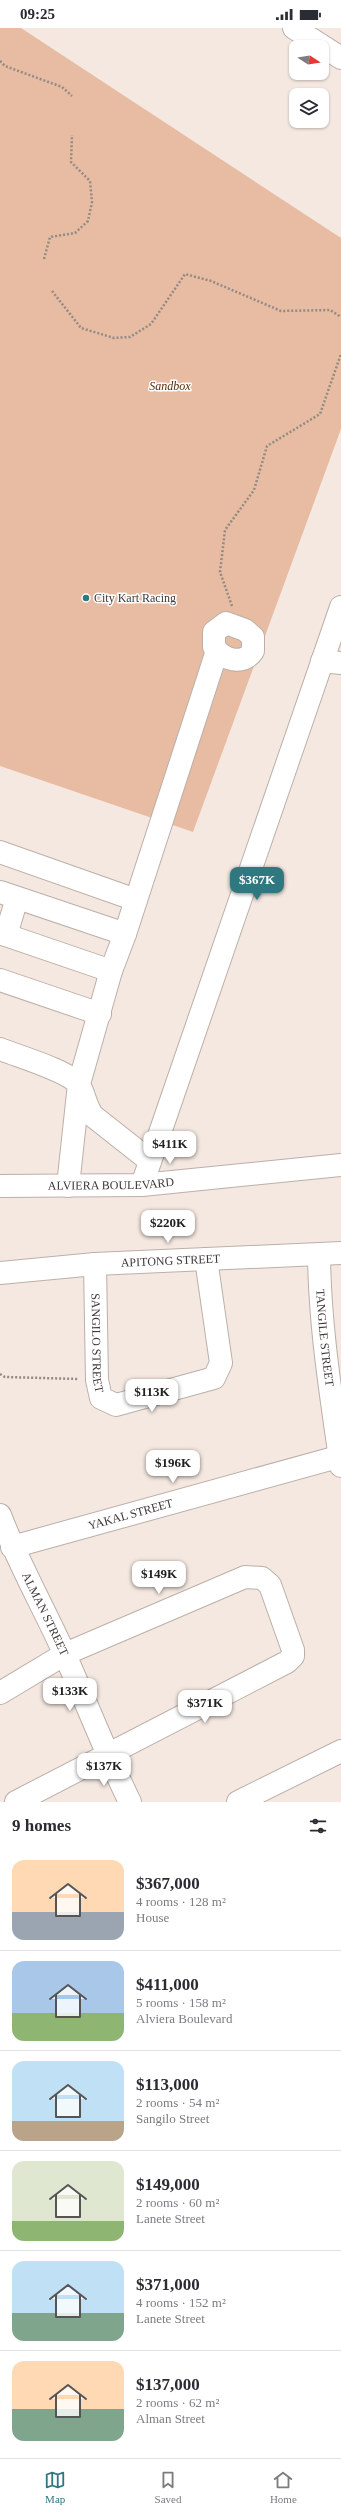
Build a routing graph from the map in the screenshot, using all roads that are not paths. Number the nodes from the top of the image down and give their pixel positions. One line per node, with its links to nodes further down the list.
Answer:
1 (294, 28): 2 (street)
2 (341, 58)
3 (341, 607): 5 (street)
4 (217, 651): 4 (street); 8 (street)
5 (332, 662): 16 (street)
6 (0, 852): 8 (street)
7 (9, 895): 9 (street); 10 (street)
8 (136, 900): 10 (street)
9 (3, 934): 11 (street)
10 (125, 934): 11 (street)
11 (111, 971): 13 (street)
12 (0, 980): 13 (street)
13 (100, 1014): 15 (street)
14 (0, 1050): 15 (street)
15 (79, 1084): 16 (street); 20 (street)
16 (150, 1161): 18 (street)
17 (341, 1166): 18 (street, ALVIERA BOULEVARD)
18 (142, 1185): 20 (street, ALVIERA BOULEVARD)
19 (0, 1186): 20 (street, ALVIERA BOULEVARD)
20 (68, 1186)
21 (341, 1253): 22 (street, APITONG STREET)
22 (319, 1256): 23 (street, APITONG STREET); 26 (street, TANGILE STREET)
23 (206, 1260): 24 (street, APITONG STREET); 24 (street, SANGILO STREET)
24 (95, 1264): 25 (street, APITONG STREET)
25 (0, 1273)
26 (332, 1351): 27 (street, TANGILE STREET)
27 (340, 1459): 29 (street, YAKAL STREET)
28 (0, 1514): 29 (street, ALMAN STREET)
29 (12, 1547): 30 (street, ALMAN STREET)
30 (65, 1654): 31 (street); 33 (street, ALMAN STREET); 33 (street)
31 (0, 1693)
32 (341, 1751): 36 (street)
33 (108, 1756): 34 (street); 35 (street, ALMAN STREET)
34 (16, 1802)
35 (130, 1802)
36 (238, 1802)

